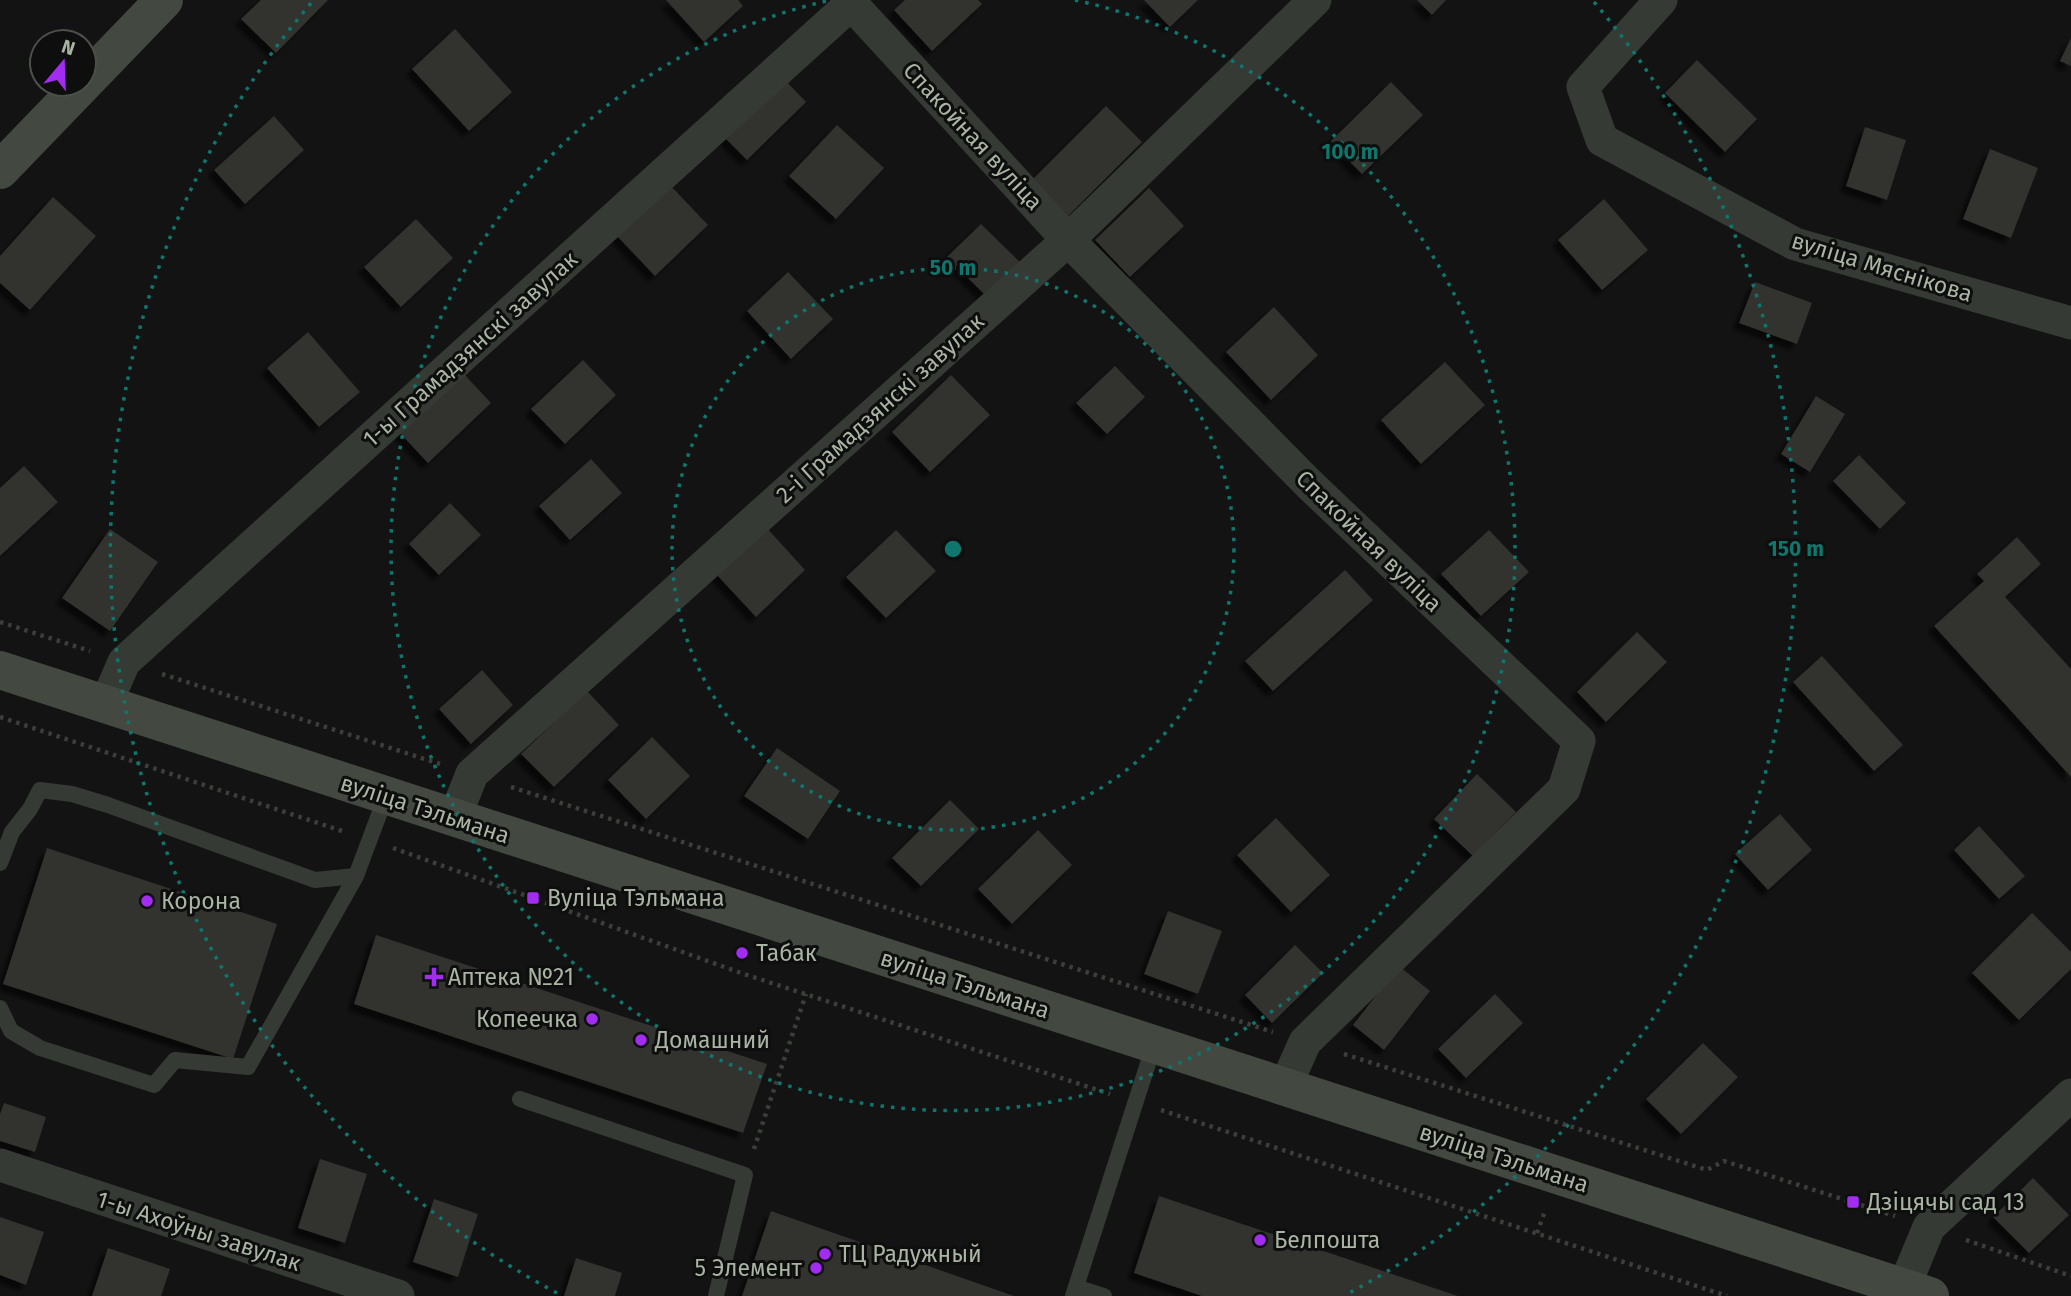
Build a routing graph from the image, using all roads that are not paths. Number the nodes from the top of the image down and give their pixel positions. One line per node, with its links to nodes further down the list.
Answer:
1 (164, 0): 5 (main road)
2 (1315, 0): 6 (street, 2-і Грамадзянскі завулак)
3 (1661, 0): 7 (street, вуліца Мяснікова)
4 (849, 2): 6 (street, Спакойная вуліца); 9 (street, 1-ы Грамадзянскі завулак)
5 (0, 170)
6 (1068, 240): 11 (street, 2-і Грамадзянскі завулак); 16 (street, Спакойная вуліца)
7 (2071, 323)
8 (0, 670): 9 (main road, вуліца Тэльмана)
9 (105, 706): 10 (main road, вуліца Тэльмана)
10 (386, 796): 11 (main road, вуліца Тэльмана); 13 (lane)
11 (454, 819): 15 (main road, вуліца Тэльмана)
12 (0, 863): 13 (lane)
13 (356, 876): 14 (lane)
14 (0, 1008)
15 (1154, 1045): 16 (main road, вуліца Тэльмана); 20 (lane)
16 (1285, 1087): 21 (main road, вуліца Тэльмана)
17 (2071, 1096): 21 (street)
18 (520, 1099): 23 (lane)
19 (0, 1165): 22 (street, 1-ы Ахоўны завулак)
20 (1075, 1292): 24 (lane)
21 (1917, 1292)
22 (398, 1296)
23 (716, 1296)
24 (1104, 1296)

